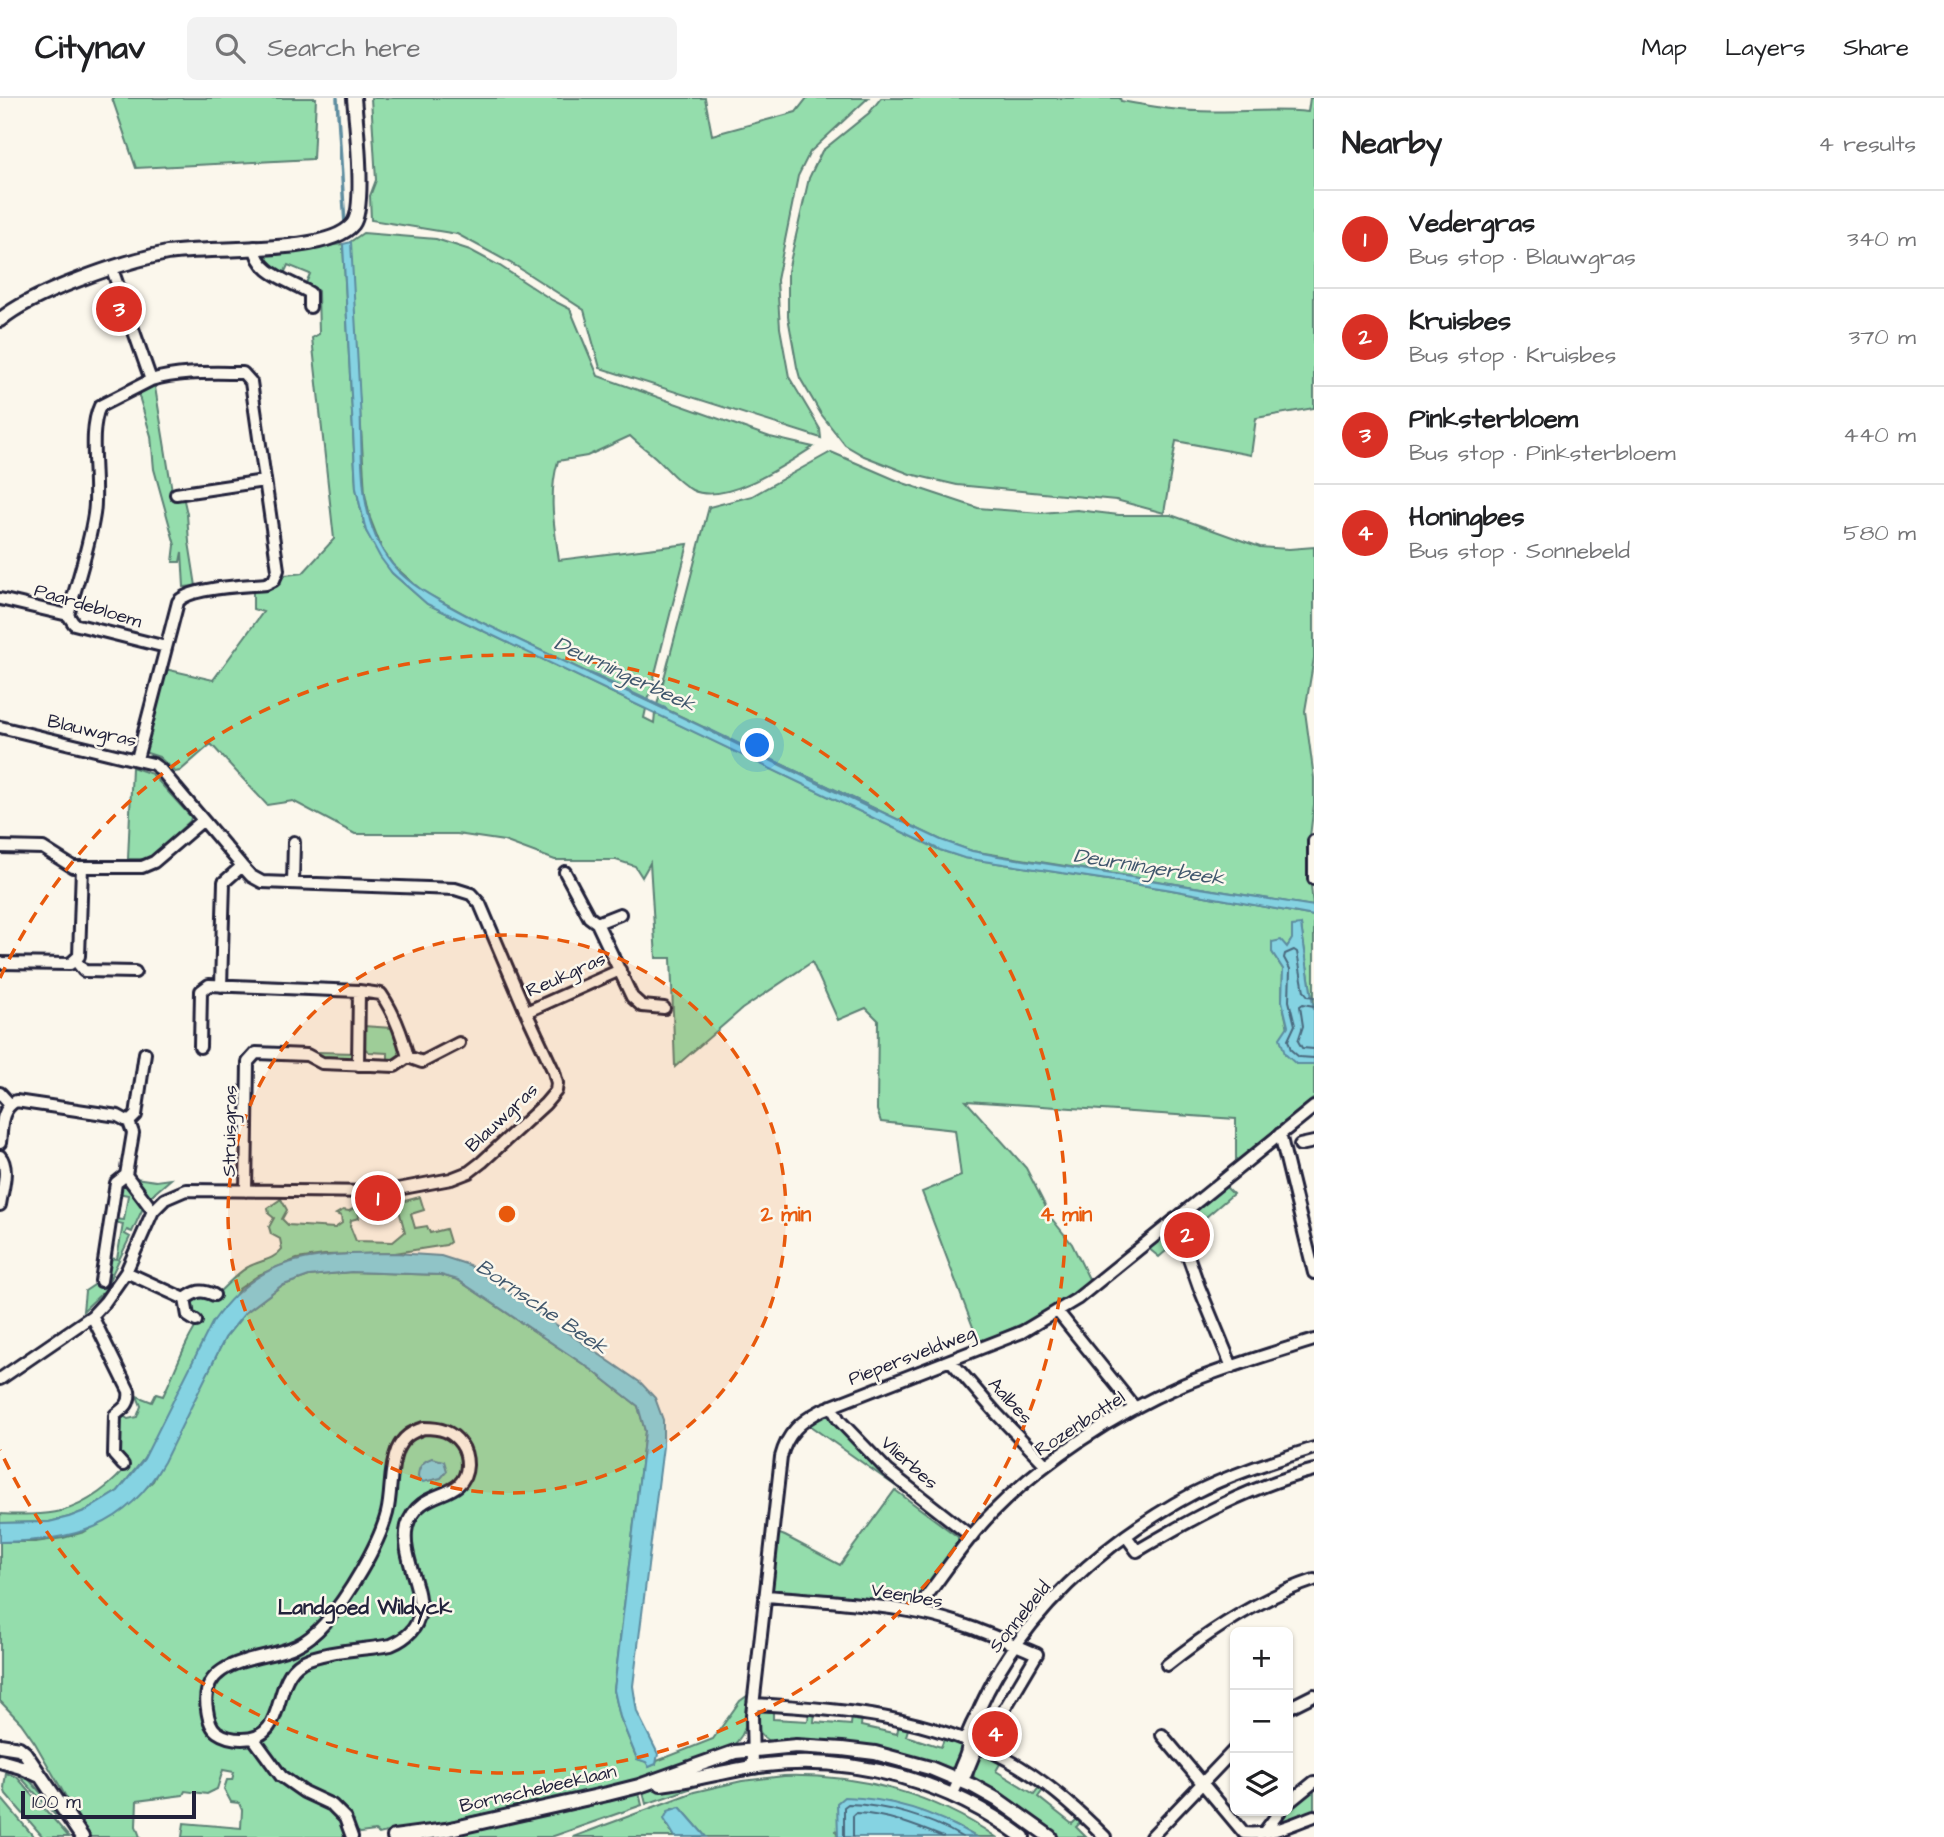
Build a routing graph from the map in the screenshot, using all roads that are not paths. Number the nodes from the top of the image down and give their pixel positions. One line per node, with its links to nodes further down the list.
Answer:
1 (354, 98): 2 (street)
2 (255, 247): 3 (street); 4 (street)
3 (112, 269): 5 (street); 6 (street)
4 (310, 307)
5 (0, 320)
6 (151, 380): 7 (street); 10 (street)
7 (264, 481): 8 (street); 11 (street)
8 (176, 494)
9 (0, 599): 10 (street, Paardebloem)
10 (68, 615): 11 (street, Paardebloem)
11 (166, 647): 13 (street)
12 (0, 727): 13 (street, Blauwgras)
13 (137, 759): 14 (street, Blauwgras)
14 (202, 821): 18 (street, Blauwgras); 19 (street)
15 (1314, 841): 21 (street)
16 (294, 842): 22 (street)
17 (0, 847): 19 (street)
18 (242, 866): 22 (street, Blauwgras); 29 (street)
19 (82, 867): 25 (street)
20 (565, 873): 24 (street, Reukgras)
21 (1314, 879)
22 (293, 883): 32 (street, Blauwgras)
23 (620, 914): 24 (street, Reukgras)
24 (597, 923): 27 (street, Reukgras)
25 (75, 960): 26 (street); 28 (street)
26 (0, 963)
27 (620, 970): 31 (street, Reukgras); 32 (street, Reukgras)
28 (135, 972)
29 (222, 985): 30 (street); 34 (street)
30 (359, 990): 36 (street); 37 (street)
31 (664, 1008)
32 (526, 1012): 48 (street, Blauwgras)
33 (459, 1043): 36 (street, Struisgras)
34 (200, 1047)
35 (145, 1054): 41 (street)
36 (408, 1057): 37 (street, Struisgras)
37 (358, 1065): 48 (street, Struisgras)
38 (0, 1093): 39 (street)
39 (10, 1104): 41 (street); 44 (street)
40 (1314, 1107): 42 (street, Piepersveldweg)
41 (129, 1122): 47 (street)
42 (1280, 1135): 51 (street, Piepersveldweg); 53 (street)
43 (1314, 1142): 45 (street)
44 (0, 1143)
45 (1300, 1145)
46 (0, 1156): 49 (street)
47 (127, 1175): 50 (street); 54 (street)
48 (246, 1191): 50 (street, Blauwgras)
49 (0, 1205)
50 (153, 1211): 52 (street)
51 (1175, 1219): 57 (street, Piepersveldweg); 62 (street)
52 (125, 1272): 56 (street); 58 (street)
53 (1314, 1273)
54 (101, 1280)
55 (214, 1295): 56 (street)
56 (185, 1299): 59 (street)
57 (1058, 1312): 61 (street, Piepersveldweg); 65 (street)
58 (92, 1316): 63 (street); 67 (street)
59 (196, 1321)
60 (1314, 1340): 62 (street, Rozenbottel)
61 (950, 1360): 64 (street, Piepersveldweg); 68 (street, Aalbes)
62 (1232, 1367): 65 (street, Rozenbottel)
63 (0, 1379)
64 (831, 1406): 73 (street, Vlierbes); 75 (street, Piepersveldweg)
65 (1135, 1408): 68 (street, Rozenbottel)
66 (1314, 1448): 72 (street, Sonnebeld)
67 (123, 1465)
68 (1046, 1465): 73 (street, Rozenbottel)
69 (1314, 1470): 72 (street)
70 (387, 1514): 71 (street); 71 (street); 78 (street)
71 (408, 1522): 80 (street)
72 (1126, 1536): 77 (street, Sonnebeld)
73 (972, 1537): 76 (street, Rozenbottel)
74 (1314, 1580): 81 (street)
75 (765, 1596): 76 (street, Veenbes); 83 (street, Piepersveldweg)
76 (921, 1614): 77 (street, Veenbes)
77 (1015, 1645): 79 (street, Veenbes); 87 (street, Sonnebeld)
78 (295, 1647): 80 (street); 86 (street)
79 (1037, 1654): 89 (street, Sonnebeld)
80 (303, 1662): 86 (street)
81 (1167, 1665)
82 (1314, 1695): 84 (street)
83 (753, 1704): 87 (street); 90 (street, Piepersveldweg)
84 (1293, 1706)
85 (1162, 1735): 96 (street)
86 (254, 1739): 106 (street)
87 (966, 1739): 89 (street); 95 (street, Sonnebeld)
88 (0, 1745): 94 (street)
89 (982, 1747): 95 (street, Sonnebeld); 111 (street)
90 (751, 1749): 93 (street, Piepersveldweg); 95 (street, Bornschebeeklaan); 98 (street, Bornschebeeklaan)
91 (1231, 1753): 96 (street)
92 (0, 1761): 94 (street)
93 (753, 1766): 98 (street, Bornschebeeklaan); 99 (street, Bornschebeeklaan)
94 (38, 1775): 105 (street)
95 (959, 1780): 99 (street, Sonnebeld); 110 (street, Bornschebeeklaan)
96 (1202, 1781): 104 (street); 112 (street)
97 (1314, 1783): 100 (street)
98 (639, 1786): 103 (street, Bornschebeeklaan)
99 (952, 1796): 109 (street, Bornschebeeklaan)
100 (1293, 1799)
101 (1276, 1816): 104 (street)
102 (1314, 1816): 104 (street)
103 (446, 1830): 107 (street, Bornschebeeklaan); 108 (street, Bornschebeeklaan)
104 (1265, 1831)
105 (82, 1837)
106 (352, 1837)
107 (394, 1837)
108 (432, 1837)
109 (1023, 1837)
110 (1050, 1837)
111 (1105, 1837)
112 (1151, 1837)

